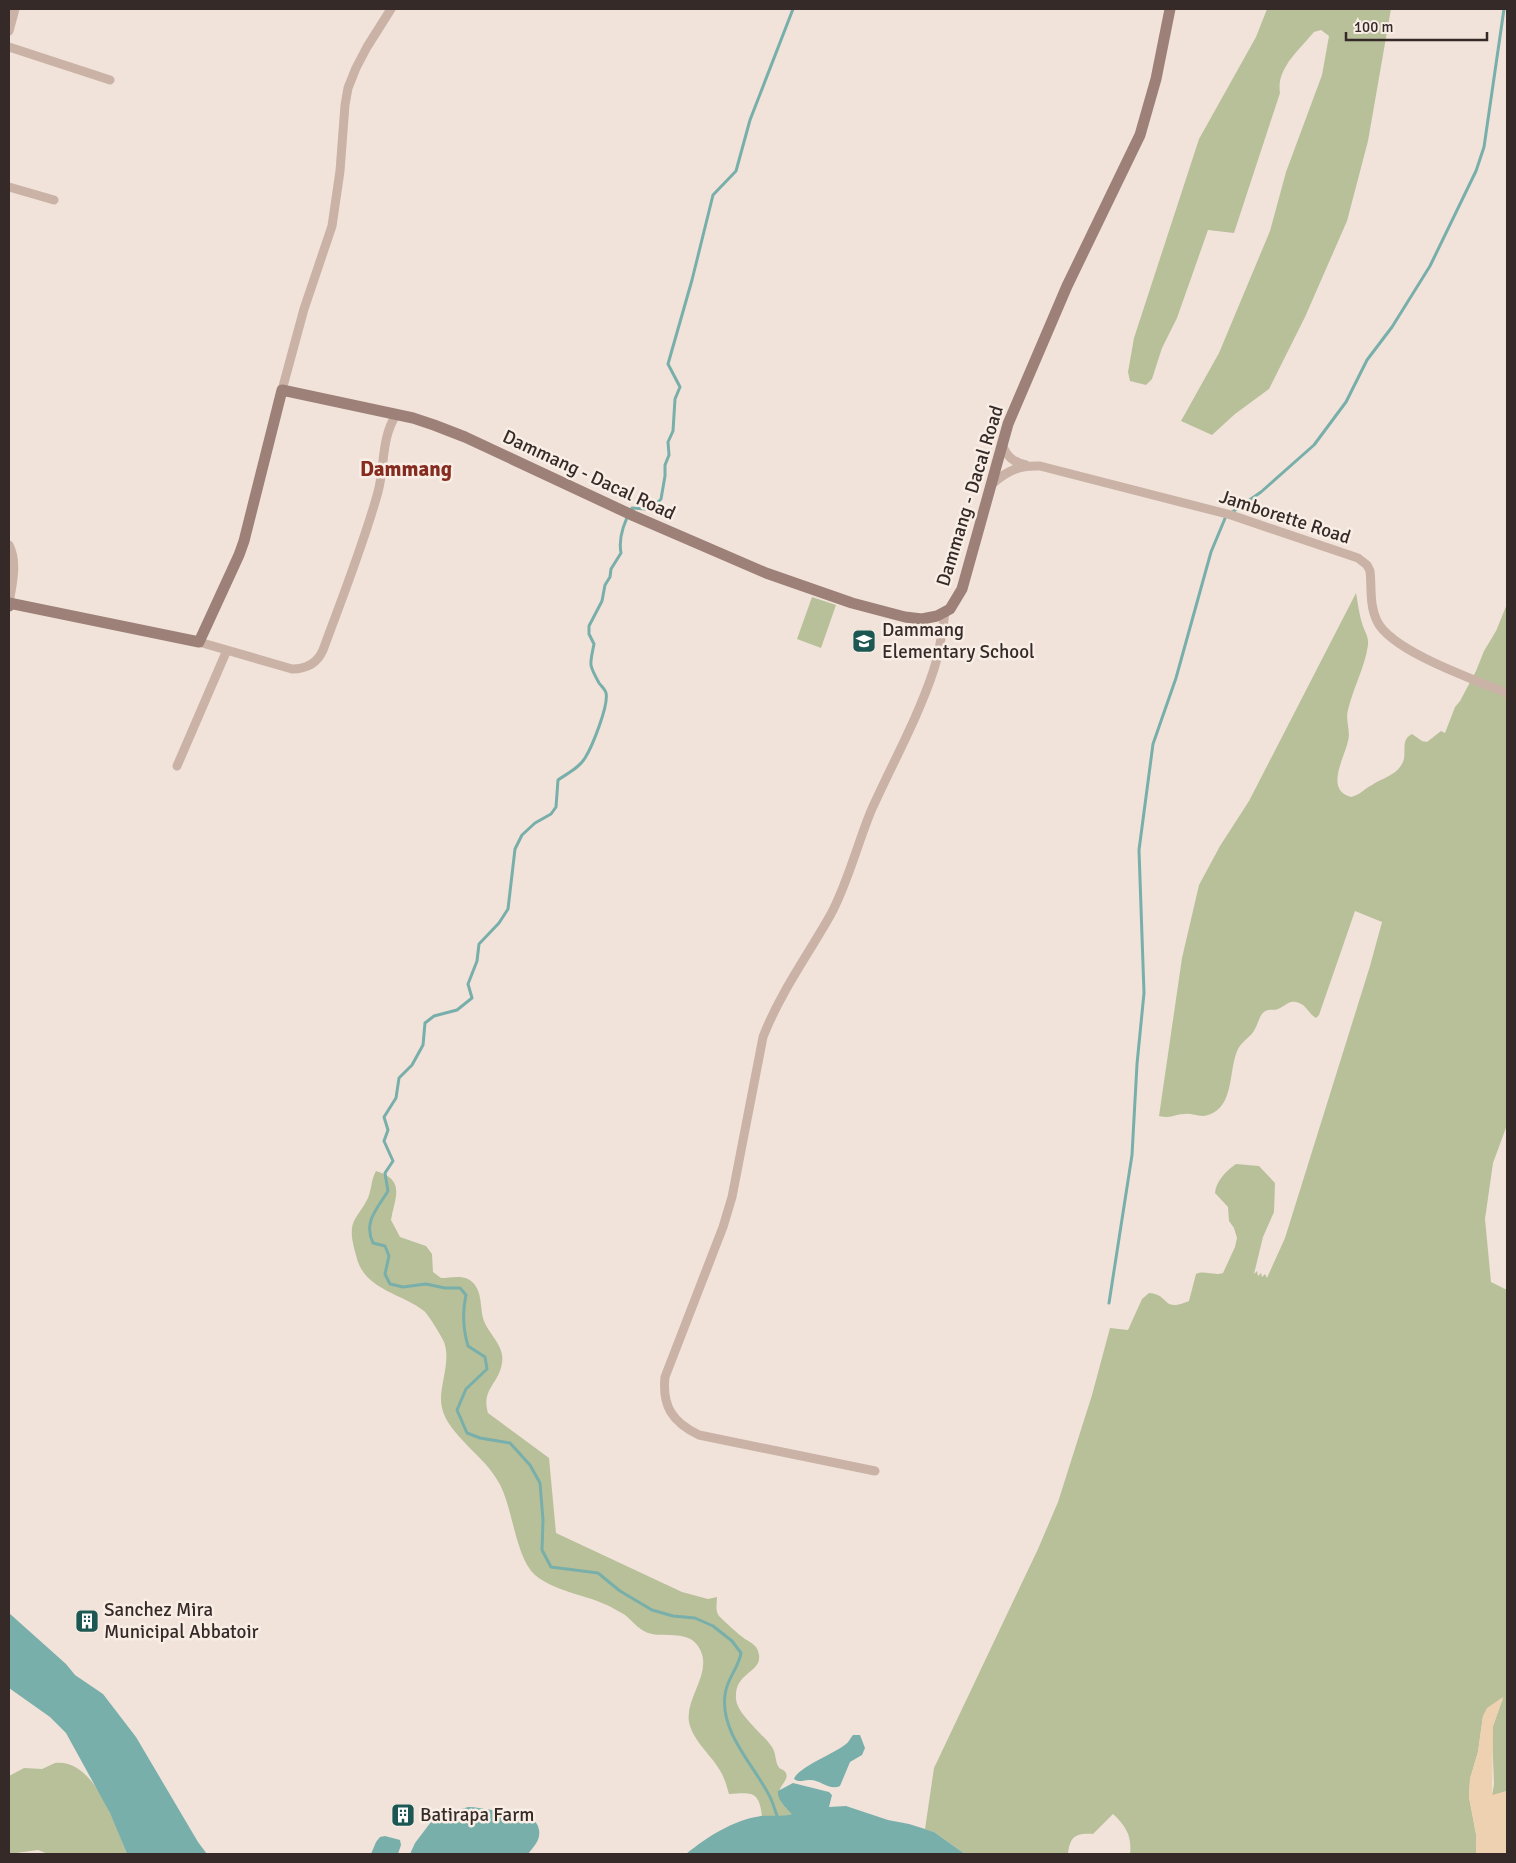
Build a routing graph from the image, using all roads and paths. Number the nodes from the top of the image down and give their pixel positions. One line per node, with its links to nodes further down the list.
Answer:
1 (15, 9): 4 (street)
2 (391, 9): 9 (street)
3 (1170, 9): 11 (street, Dammang - Dacal Road)
4 (9, 31)
5 (9, 47): 6 (street)
6 (110, 80)
7 (9, 187): 8 (street)
8 (54, 200)
9 (282, 390): 10 (street, Dammang - Dacal Road); 17 (street)
10 (396, 414): 16 (street, Dammang - Dacal Road); 18 (street)
11 (1002, 444): 12 (street); 13 (street, Dammang - Dacal Road)
12 (1027, 465): 13 (street); 19 (street, Jamborette Road)
13 (992, 484): 16 (street, Dammang - Dacal Road)
14 (9, 545): 15 (street)
15 (9, 604): 17 (street)
16 (945, 613): 21 (street)
17 (199, 642): 18 (street)
18 (228, 650): 20 (street)
19 (1507, 692)
20 (177, 766)
21 (875, 1471)

